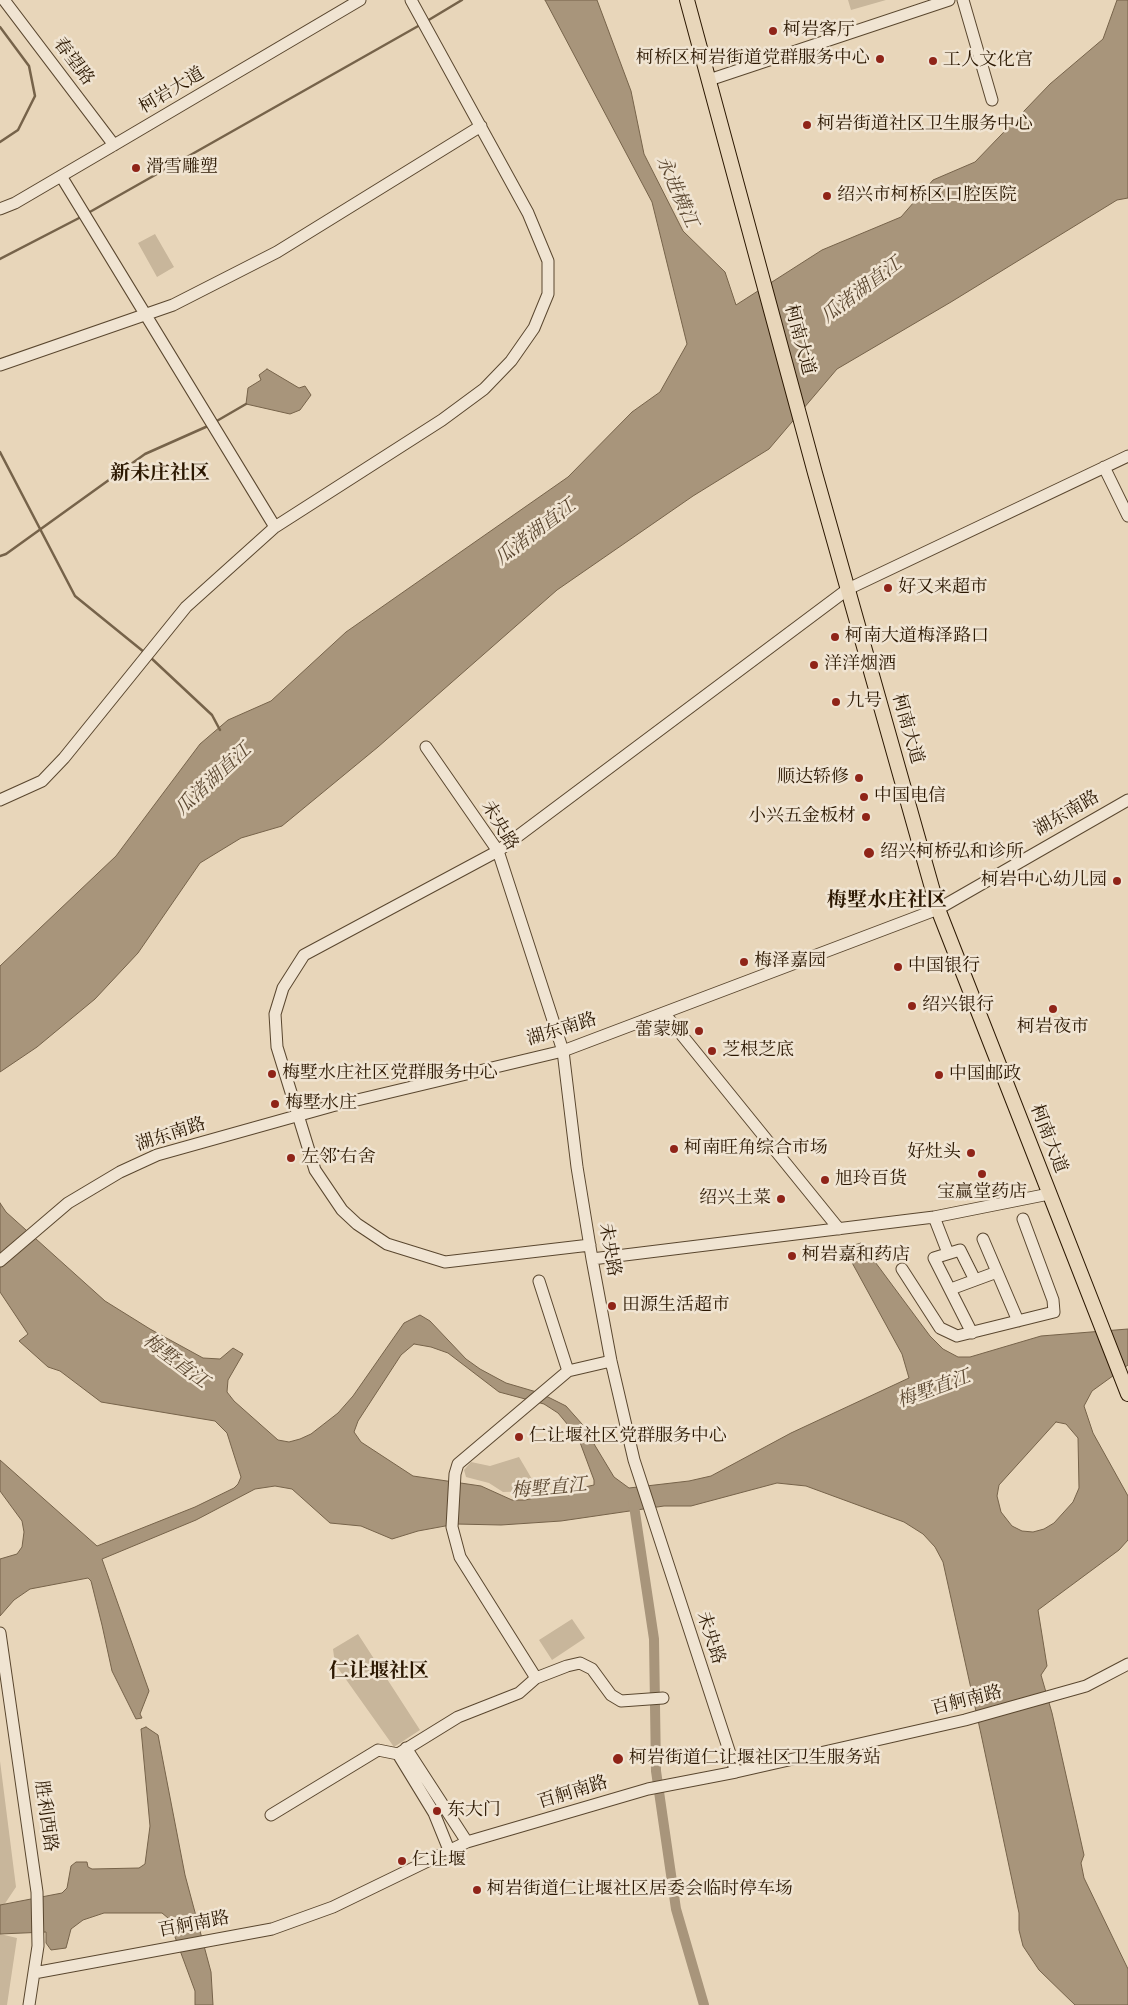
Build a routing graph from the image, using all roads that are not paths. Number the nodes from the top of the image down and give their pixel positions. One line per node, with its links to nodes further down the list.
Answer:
1 (4, 0): 10 (street, 春望路)
2 (360, 0): 10 (street, 柯岩大道)
3 (410, 0): 9 (street)
4 (687, 0): 7 (main road, 柯南大道)
5 (949, 0): 7 (street)
6 (963, 0): 8 (street)
7 (709, 80): 19 (main road, 柯南大道)
8 (992, 100)
9 (481, 126): 13 (street); 18 (street)
10 (114, 146): 11 (street, 柯岩大道)
11 (62, 176): 12 (street, 柯岩大道); 13 (street)
12 (0, 209)
13 (146, 315): 14 (street); 18 (street)
14 (0, 365)
15 (1128, 456): 16 (street)
16 (1104, 467): 17 (street); 19 (street)
17 (1128, 516)
18 (275, 527): 21 (street)
19 (848, 589): 23 (street); 24 (main road, 柯南大道)
20 (426, 747): 23 (street, 未央路)
21 (0, 800)
22 (1128, 800): 24 (street, 湖东南路)
23 (498, 851): 26 (street, 未央路); 27 (street)
24 (938, 909): 25 (street, 湖东南路); 28 (main road, 柯南大道)
25 (664, 1013): 26 (street, 湖东南路); 31 (street)
26 (563, 1051): 27 (street, 湖东南路); 33 (street, 未央路)
27 (296, 1116): 33 (street); 36 (street, 湖东南路)
28 (1049, 1194): 29 (street); 46 (main road, 柯南大道)
29 (934, 1217): 31 (street); 34 (street)
30 (1023, 1219): 42 (street)
31 (840, 1229): 35 (street)
32 (983, 1239): 38 (street)
33 (590, 1245): 35 (street, 未央路)
34 (948, 1253): 39 (street); 41 (street)
35 (592, 1259): 44 (street, 未央路)
36 (0, 1261)
37 (902, 1269): 43 (street)
38 (997, 1272): 39 (street); 42 (street)
39 (975, 1280): 41 (street)
40 (539, 1281): 45 (street)
41 (952, 1289): 43 (street)
42 (1018, 1321): 43 (street)
43 (972, 1333)
44 (611, 1360): 45 (street); 52 (street, 未央路)
45 (568, 1371): 49 (street)
46 (1126, 1390)
47 (0, 1633): 56 (street, 胜利西路)
48 (1128, 1664): 52 (street, 百舸南路)
49 (536, 1678): 50 (street); 51 (street)
50 (663, 1698)
51 (402, 1751): 53 (street); 54 (street); 55 (street)
52 (736, 1772): 54 (street, 百舸南路)
53 (271, 1815)
54 (467, 1842): 55 (street, 百舸南路)
55 (449, 1850): 56 (street, 百舸南路)
56 (34, 1973): 57 (street, 胜利西路)
57 (29, 2005)

